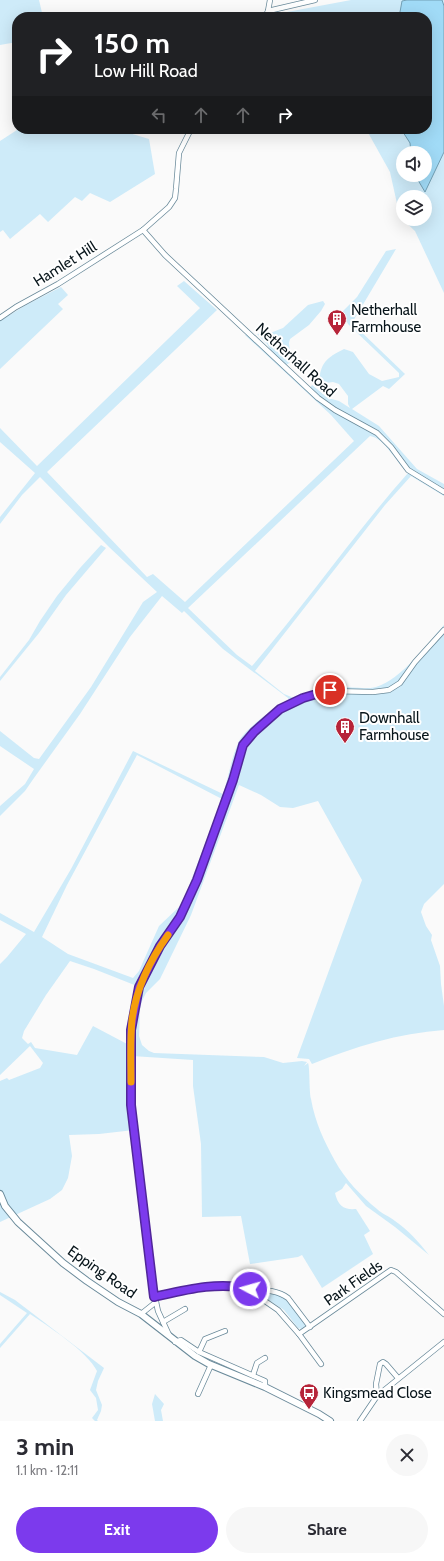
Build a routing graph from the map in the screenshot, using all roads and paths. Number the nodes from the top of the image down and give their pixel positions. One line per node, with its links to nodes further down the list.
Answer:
1 (270, 0): 3 (street)
2 (316, 0): 3 (street)
3 (268, 11)
4 (188, 134): 5 (street, Hamlet Hill)
5 (143, 230): 6 (street, Hamlet Hill); 7 (street, Netherhall Road)
6 (0, 318)
7 (444, 492)
8 (444, 630): 12 (street)
9 (0, 1194): 15 (main road, Epping Road)
10 (250, 1289): 11 (street); 12 (street); 13 (street)
11 (266, 1290): 13 (street); 18 (street)
12 (155, 1299): 15 (street); 17 (street)
13 (262, 1300): 20 (street)
14 (184, 1309): 17 (street)
15 (141, 1314): 21 (main road, Epping Road)
16 (444, 1314): 18 (street, Park Fields)
17 (163, 1322): 21 (street)
18 (310, 1327): 20 (street, Park Fields)
19 (224, 1331): 24 (street)
20 (299, 1334): 26 (street)
21 (169, 1336): 22 (main road, Epping Road)
22 (175, 1342): 24 (street); 27 (main road, Epping Road)
23 (444, 1342): 29 (street)
24 (199, 1352): 28 (street)
25 (265, 1358): 28 (street)
26 (321, 1364)
27 (211, 1365): 30 (main road, Epping Road); 31 (street)
28 (253, 1375): 30 (street)
29 (398, 1378): 32 (street); 32 (street)
30 (265, 1387): 33 (main road, Epping Road)
31 (198, 1394)
32 (377, 1396): 34 (street)
33 (330, 1421)
34 (360, 1421)

